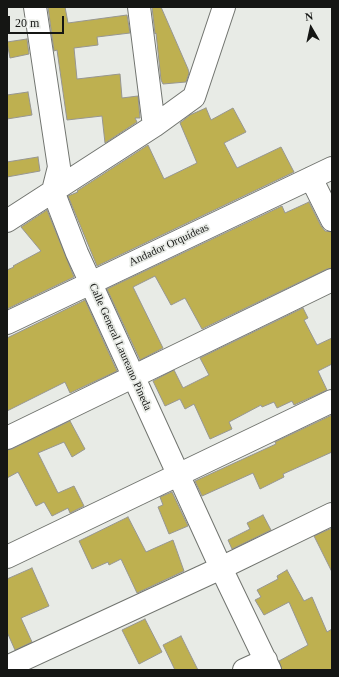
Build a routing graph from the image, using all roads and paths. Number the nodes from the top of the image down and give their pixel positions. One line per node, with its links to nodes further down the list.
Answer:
1 (35, 7): 7 (street)
2 (139, 7): 4 (street)
3 (224, 7): 4 (street)
4 (154, 126): 7 (street)
5 (332, 168): 6 (street, Andador Orquídeas)
6 (311, 178): 8 (street); 11 (street, Andador Orquídeas)
7 (53, 191): 9 (street); 11 (street, Calle General Laureano Pineda)
8 (332, 220)
9 (7, 221)
10 (332, 280): 13 (street)
11 (91, 282): 12 (street, Andador Orquídeas); 13 (street, Calle General Laureano Pineda)
12 (7, 323)
13 (133, 377): 15 (street); 16 (street, Calle General Laureano Pineda)
14 (332, 401): 16 (street)
15 (7, 438)
16 (178, 474): 18 (street); 19 (street, Calle General Laureano Pineda)
17 (332, 514): 19 (street)
18 (7, 557)
19 (221, 568): 20 (street, Calle General Laureano Pineda); 21 (street)
20 (268, 665): 22 (street)
21 (7, 667)
22 (244, 670)

